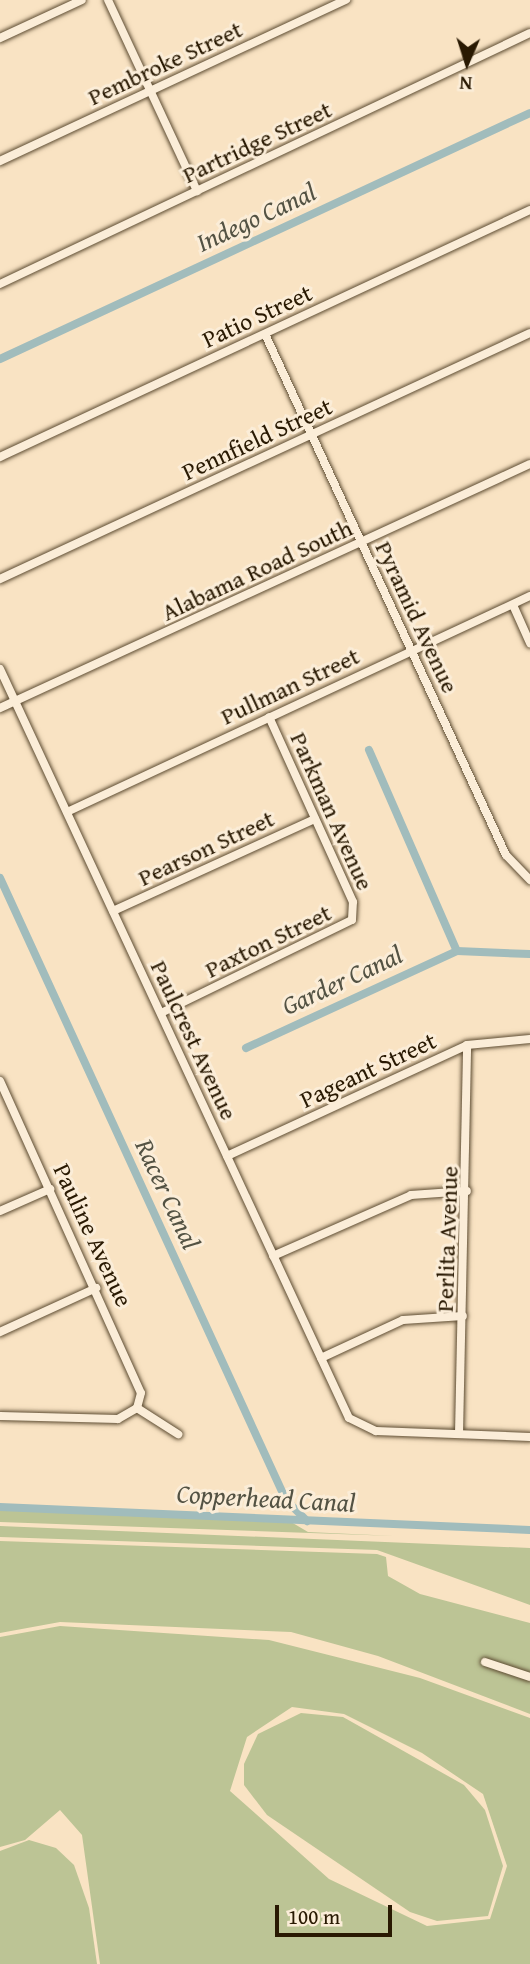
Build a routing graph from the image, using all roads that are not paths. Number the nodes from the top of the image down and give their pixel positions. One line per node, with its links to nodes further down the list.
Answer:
1 (82, 0): 5 (street)
2 (107, 0): 6 (street)
3 (346, 0): 6 (street, Pembroke Street)
4 (530, 33): 8 (street, Partridge Street)
5 (0, 38)
6 (151, 92): 7 (street, Pembroke Street); 8 (street)
7 (0, 161)
8 (197, 191): 10 (street, Partridge Street)
9 (530, 210): 12 (street, Patio Street)
10 (0, 284)
11 (530, 333): 13 (street, Pennfield Street)
12 (265, 334): 13 (street, Pyramid Avenue); 14 (street, Patio Street)
13 (310, 435): 16 (street, Pyramid Avenue); 17 (street, Pennfield Street)
14 (0, 457)
15 (530, 464): 16 (street, Alabama Road South)
16 (361, 542): 21 (street, Pyramid Avenue); 23 (street, Alabama Road South)
17 (0, 579)
18 (530, 596): 19 (street, Pullman Street)
19 (513, 605): 20 (street); 21 (street, Pullman Street)
20 (530, 643)
21 (411, 652): 25 (street, Pullman Street); 28 (street, Pyramid Avenue)
22 (0, 668): 23 (street, Paulcrest Avenue)
23 (15, 702): 24 (street, Alabama Road South); 26 (street, Paulcrest Avenue)
24 (0, 708)
25 (269, 717): 26 (street, Pullman Street); 27 (street, Parkman Avenue)
26 (67, 812): 29 (street, Paulcrest Avenue)
27 (316, 819): 29 (street, Pearson Street); 30 (street, Parkman Avenue)
28 (526, 878)
29 (113, 911): 31 (street, Paulcrest Avenue)
30 (352, 920): 31 (street, Paxton Street)
31 (161, 1013): 35 (street, Paulcrest Avenue)
32 (530, 1039): 33 (street, Pageant Street)
33 (467, 1045): 35 (street, Pageant Street); 37 (street, Perlita Avenue)
34 (1, 1085): 36 (street, Pauline Avenue)
35 (227, 1156): 39 (street, Paulcrest Avenue)
36 (50, 1189): 38 (street); 40 (street, Pauline Avenue)
37 (467, 1191): 39 (street); 41 (street, Perlita Avenue)
38 (0, 1211)
39 (273, 1256): 43 (street, Paulcrest Avenue)
40 (96, 1288): 42 (street); 44 (street, Pauline Avenue)
41 (463, 1316): 43 (street); 47 (street, Perlita Avenue)
42 (0, 1332)
43 (321, 1357): 47 (street, Paulcrest Avenue)
44 (137, 1408): 45 (street); 46 (street)
45 (0, 1416)
46 (178, 1434)
47 (459, 1434): 48 (street)
48 (530, 1437)
49 (485, 1661): 50 (street)
50 (530, 1677)

